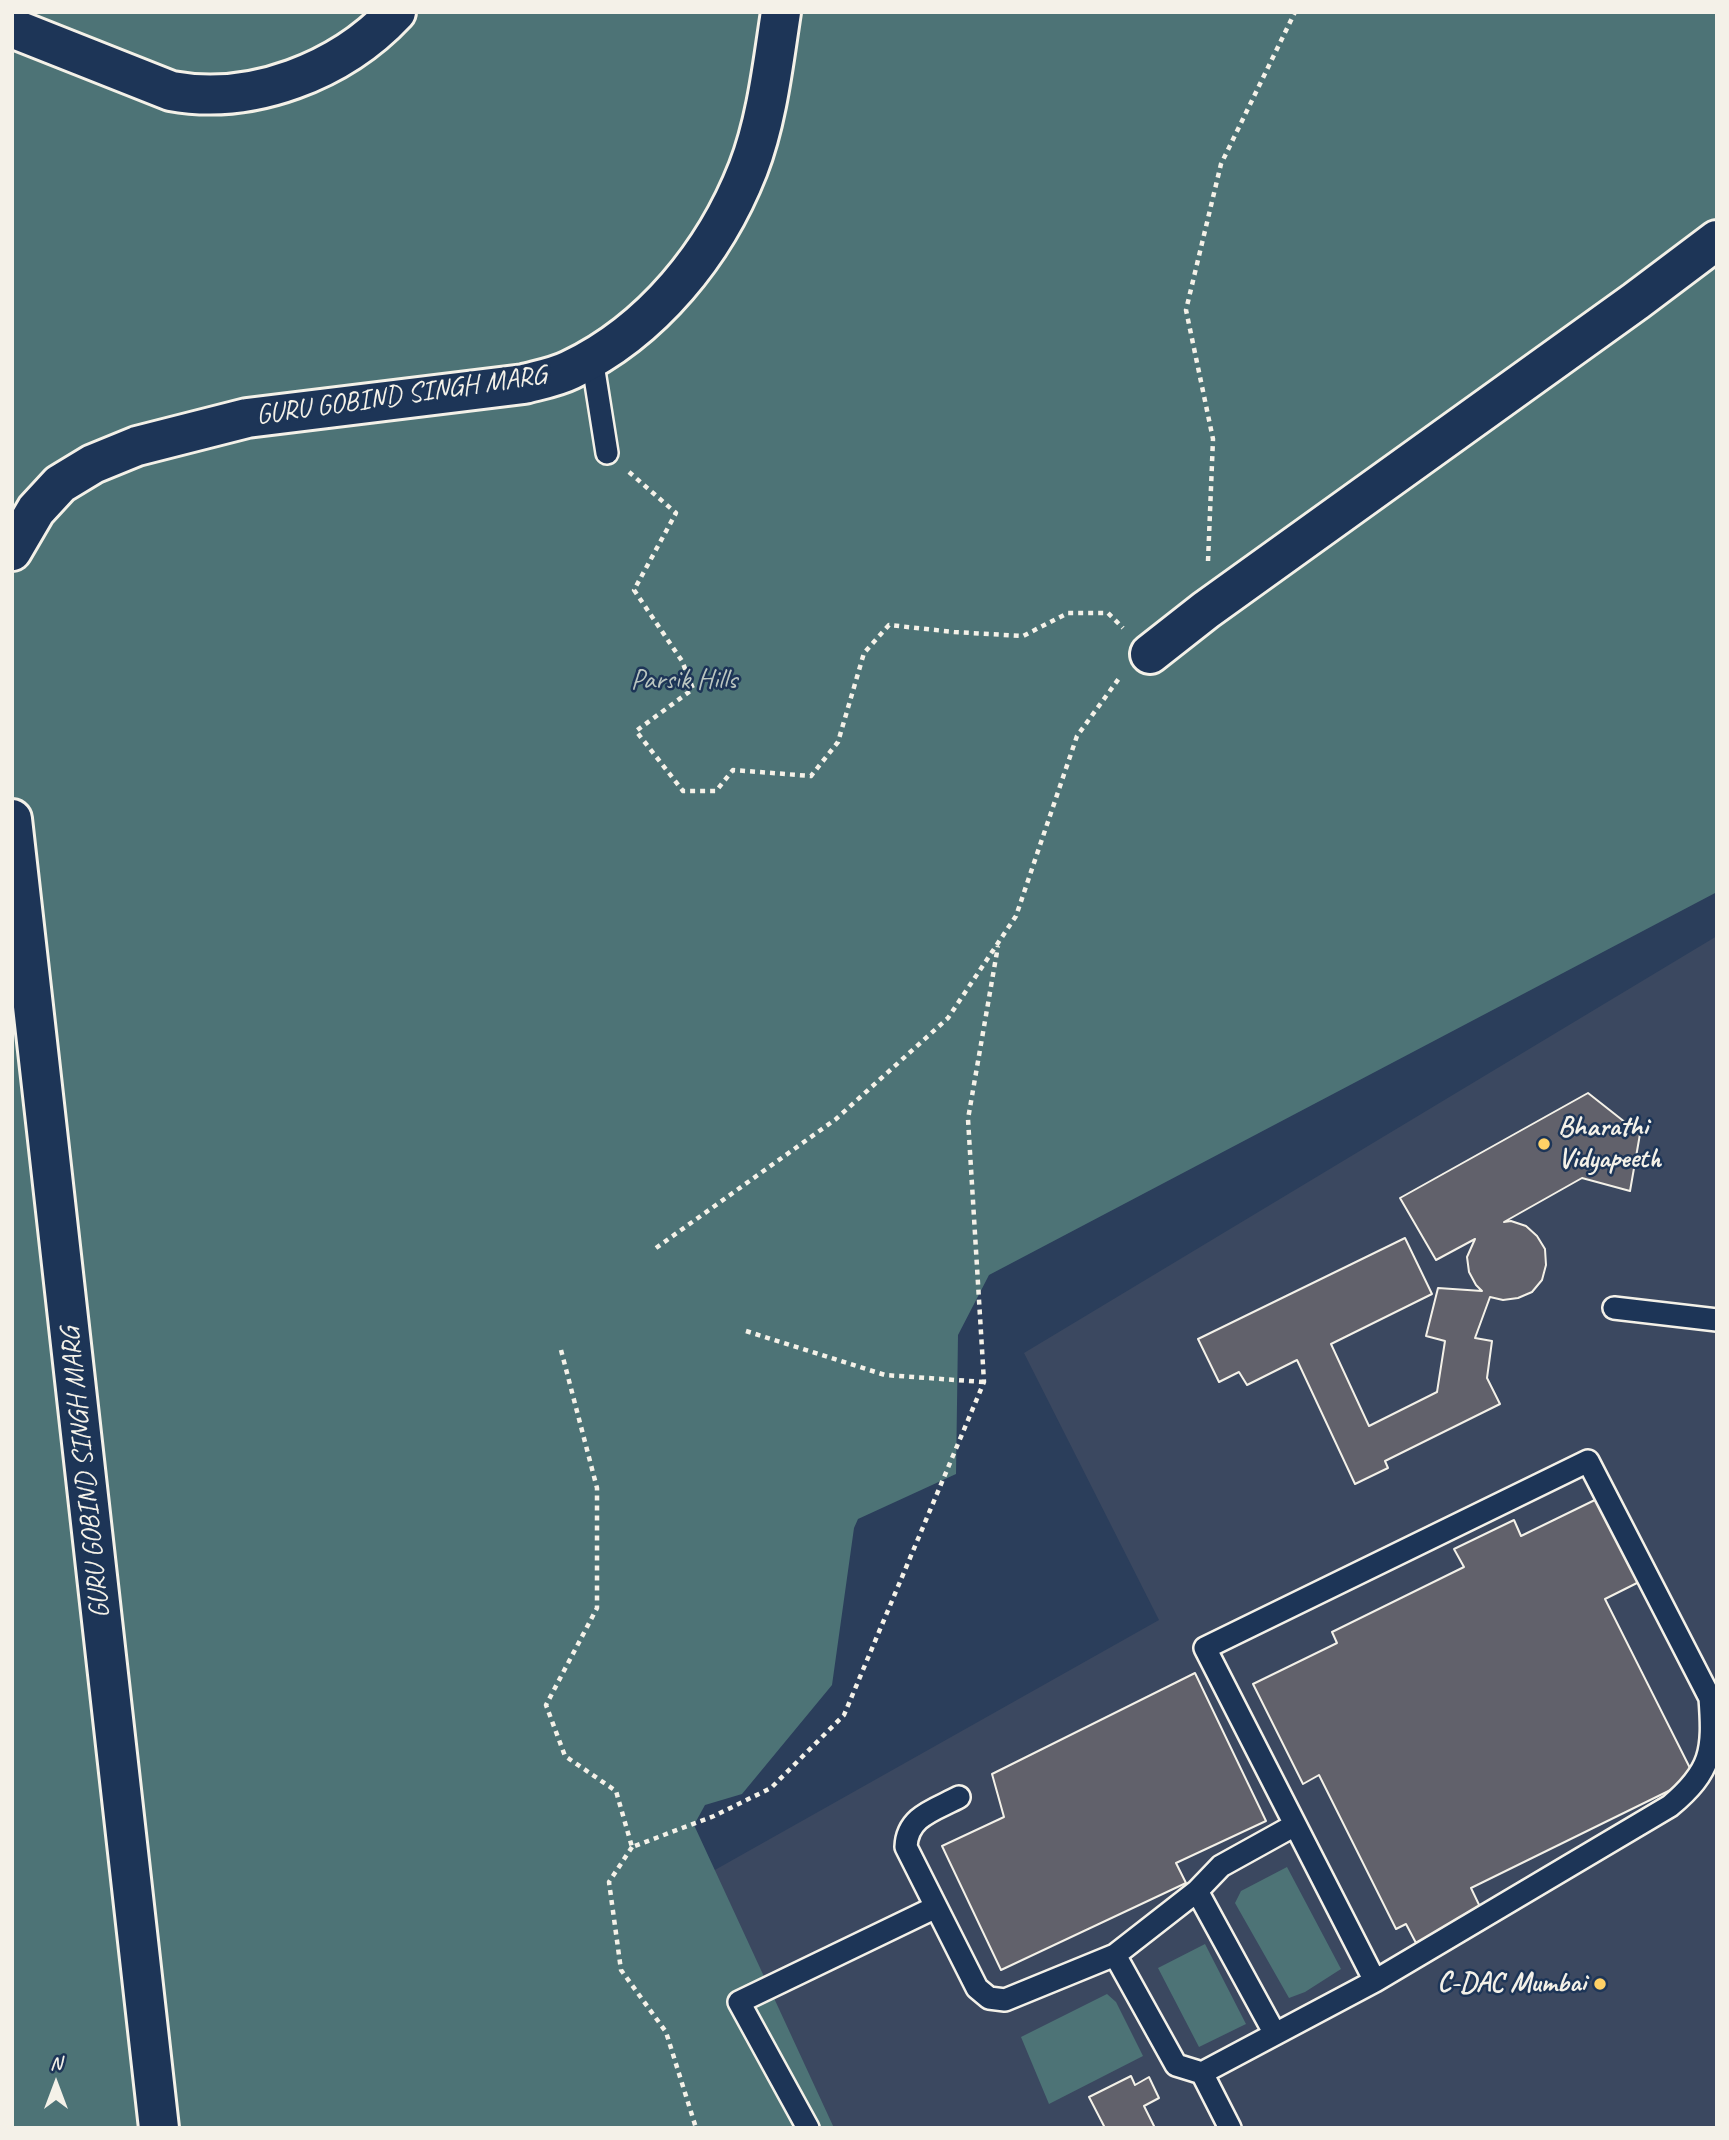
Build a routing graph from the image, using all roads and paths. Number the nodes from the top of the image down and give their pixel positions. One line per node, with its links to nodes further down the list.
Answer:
1 (396, 12): 4 (street)
2 (781, 12): 6 (street, GURU GOBIND SINGH MARG)
3 (1295, 12): 9 (path)
4 (12, 28)
5 (1717, 240): 9 (street)
6 (592, 358): 7 (lane); 8 (street, GURU GOBIND SINGH MARG)
7 (607, 453): 10 (path)
8 (12, 551)
9 (1206, 610): 10 (street)
10 (1150, 654): 12 (path)
11 (12, 819): 28 (street, GURU GOBIND SINGH MARG)
12 (999, 942): 13 (path); 18 (path)
13 (656, 1248)
14 (1614, 1308): 15 (lane)
15 (1717, 1320)
16 (746, 1331): 18 (path)
17 (561, 1350): 21 (path)
18 (984, 1382): 21 (path)
19 (959, 1797): 23 (lane)
20 (1295, 1825): 22 (lane); 25 (lane); 25 (lane)
21 (632, 1847): 29 (path)
22 (1197, 1891): 24 (lane); 26 (lane)
23 (936, 1907): 24 (lane); 30 (lane)
24 (1115, 1955): 27 (lane)
25 (1375, 1981): 26 (lane)
26 (1275, 2034): 27 (lane)
27 (1202, 2073): 31 (lane)
28 (159, 2128)
29 (696, 2128)
30 (808, 2128)
31 (1230, 2128)

